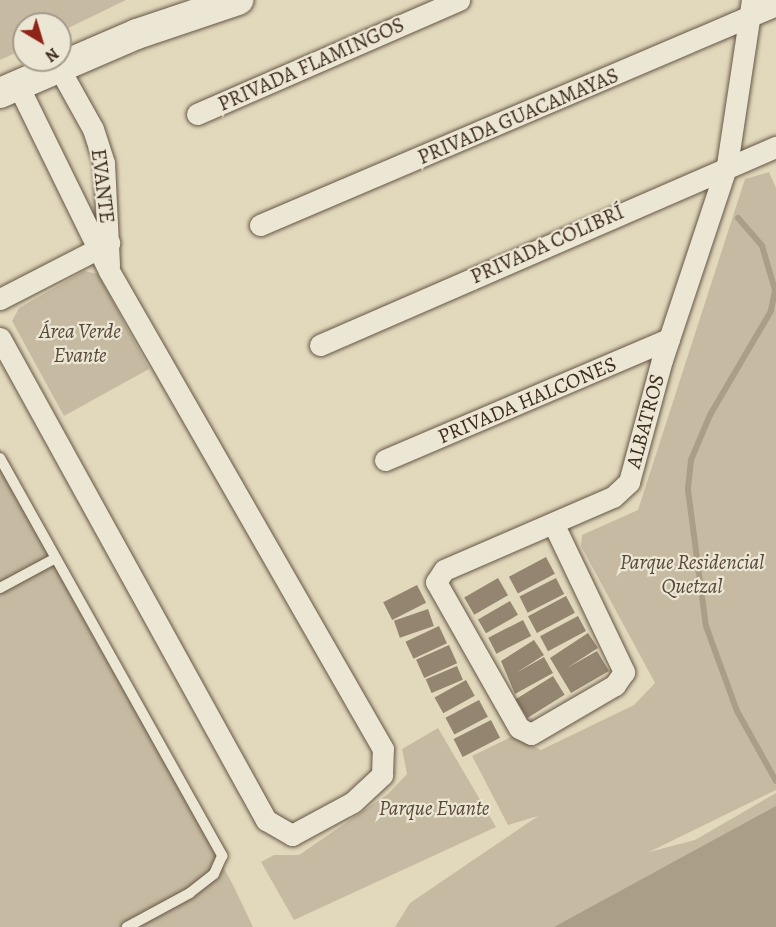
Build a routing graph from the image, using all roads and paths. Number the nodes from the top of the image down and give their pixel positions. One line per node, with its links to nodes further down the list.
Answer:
1 (180, 0): 6 (street)
2 (238, 0): 6 (street)
3 (459, 0): 11 (street, PRIVADA FLAMINGOS)
4 (776, 5): 5 (street, PRIVADA GUACAMAYAS)
5 (752, 8): 13 (street, ALBATROS); 14 (street, PRIVADA GUACAMAYAS)
6 (137, 34): 7 (street)
7 (72, 62)
8 (49, 72): 10 (street)
9 (61, 72): 15 (street, EVANTE)
10 (9, 89): 15 (street, EVANTE)
11 (197, 114)
12 (776, 147): 13 (street, PRIVADA COLIBRÍ)
13 (727, 165): 18 (street, ALBATROS); 19 (street, PRIVADA COLIBRÍ)
14 (260, 225)
15 (104, 246): 16 (street); 17 (street)
16 (0, 299)
17 (0, 338)
18 (669, 339): 21 (street, PRIVADA HALCONES); 22 (street, ALBATROS)
19 (320, 345)
20 (0, 458): 23 (lane)
21 (385, 460)
22 (554, 525): 22 (street, ALBATROS)
23 (54, 559): 24 (lane); 25 (lane)
24 (0, 588)
25 (127, 927)

